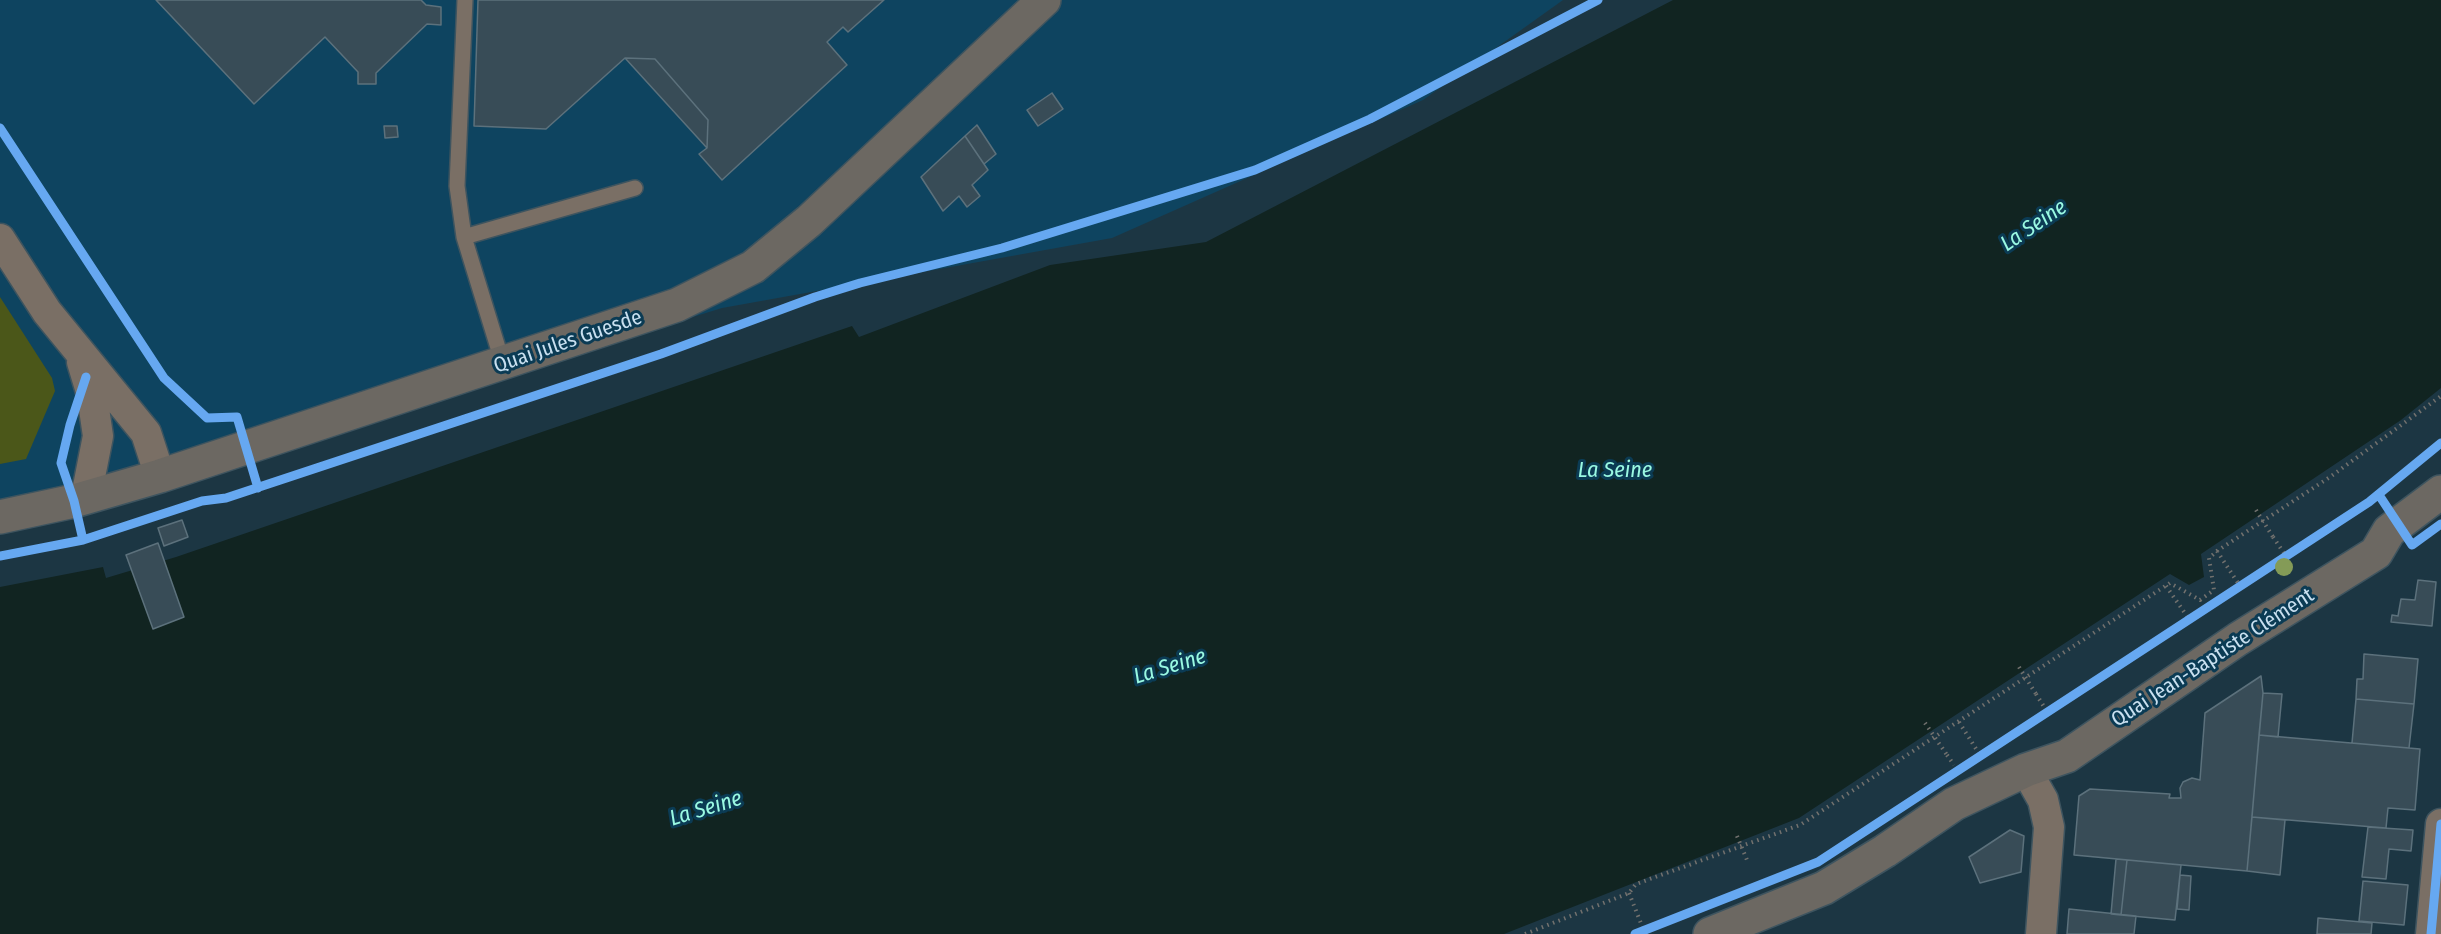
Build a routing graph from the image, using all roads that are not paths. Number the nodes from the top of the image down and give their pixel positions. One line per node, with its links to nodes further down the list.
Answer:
1 (465, 0): 4 (lane)
2 (1044, 0): 7 (main road, Quai Jules Guesde)
3 (635, 188): 4 (lane)
4 (464, 237): 7 (lane)
5 (0, 239): 6 (street)
6 (78, 348): 8 (street); 10 (street)
7 (502, 364): 8 (main road, Quai Jules Guesde)
8 (160, 476): 10 (main road, Quai Jules Guesde)
9 (2441, 492): 12 (main road, Quai Jean-Baptiste Clément)
10 (86, 497): 11 (main road, Quai Jules Guesde)
11 (0, 517)
12 (2026, 770): 15 (main road, Quai Jean-Baptiste Clément); 16 (main road, Quai Jean-Baptiste Clément); 17 (street)
13 (2441, 824): 14 (street)
14 (2437, 898): 18 (street)
15 (1710, 934)
16 (1769, 934)
17 (2041, 934)
18 (2431, 934)

